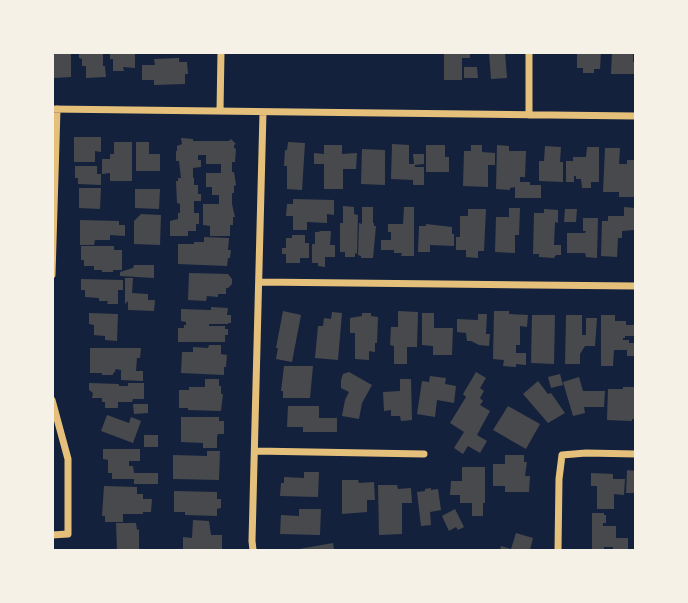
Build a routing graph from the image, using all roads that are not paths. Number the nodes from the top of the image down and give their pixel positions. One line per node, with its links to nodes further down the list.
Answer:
1 (221, 52): 4 (street)
2 (529, 52): 6 (street)
3 (55, 109): 4 (street); 8 (street)
4 (220, 111): 5 (street)
5 (263, 112): 6 (street); 9 (street)
6 (529, 115): 7 (street)
7 (635, 116)
8 (52, 275)
9 (259, 282): 10 (street); 12 (street)
10 (635, 286)
11 (52, 400): 15 (street)
12 (255, 450): 13 (street); 16 (street)
13 (424, 454)
14 (635, 454): 17 (street)
15 (52, 535)
16 (253, 551)
17 (558, 551)

